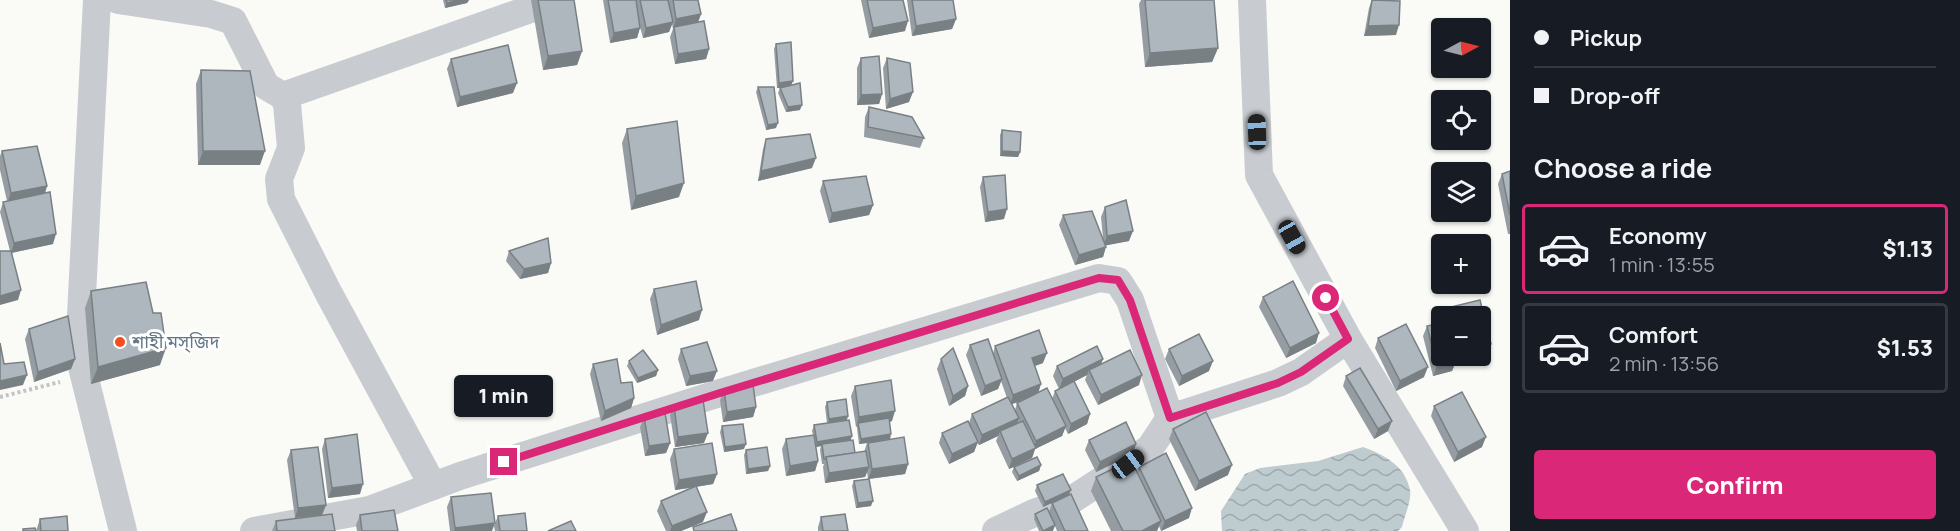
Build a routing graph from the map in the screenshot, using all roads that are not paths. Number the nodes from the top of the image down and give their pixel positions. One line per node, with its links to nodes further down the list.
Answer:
1 (97, 0): 9 (street)
2 (118, 0): 5 (street)
3 (556, 0): 5 (street)
4 (1252, 0): 6 (street)
5 (283, 96): 8 (street)
6 (1348, 339): 7 (street); 12 (street)
7 (1170, 418): 8 (street); 11 (street)
8 (433, 486): 10 (street)
9 (123, 531)
10 (254, 531)
11 (996, 531)
12 (1465, 531)

